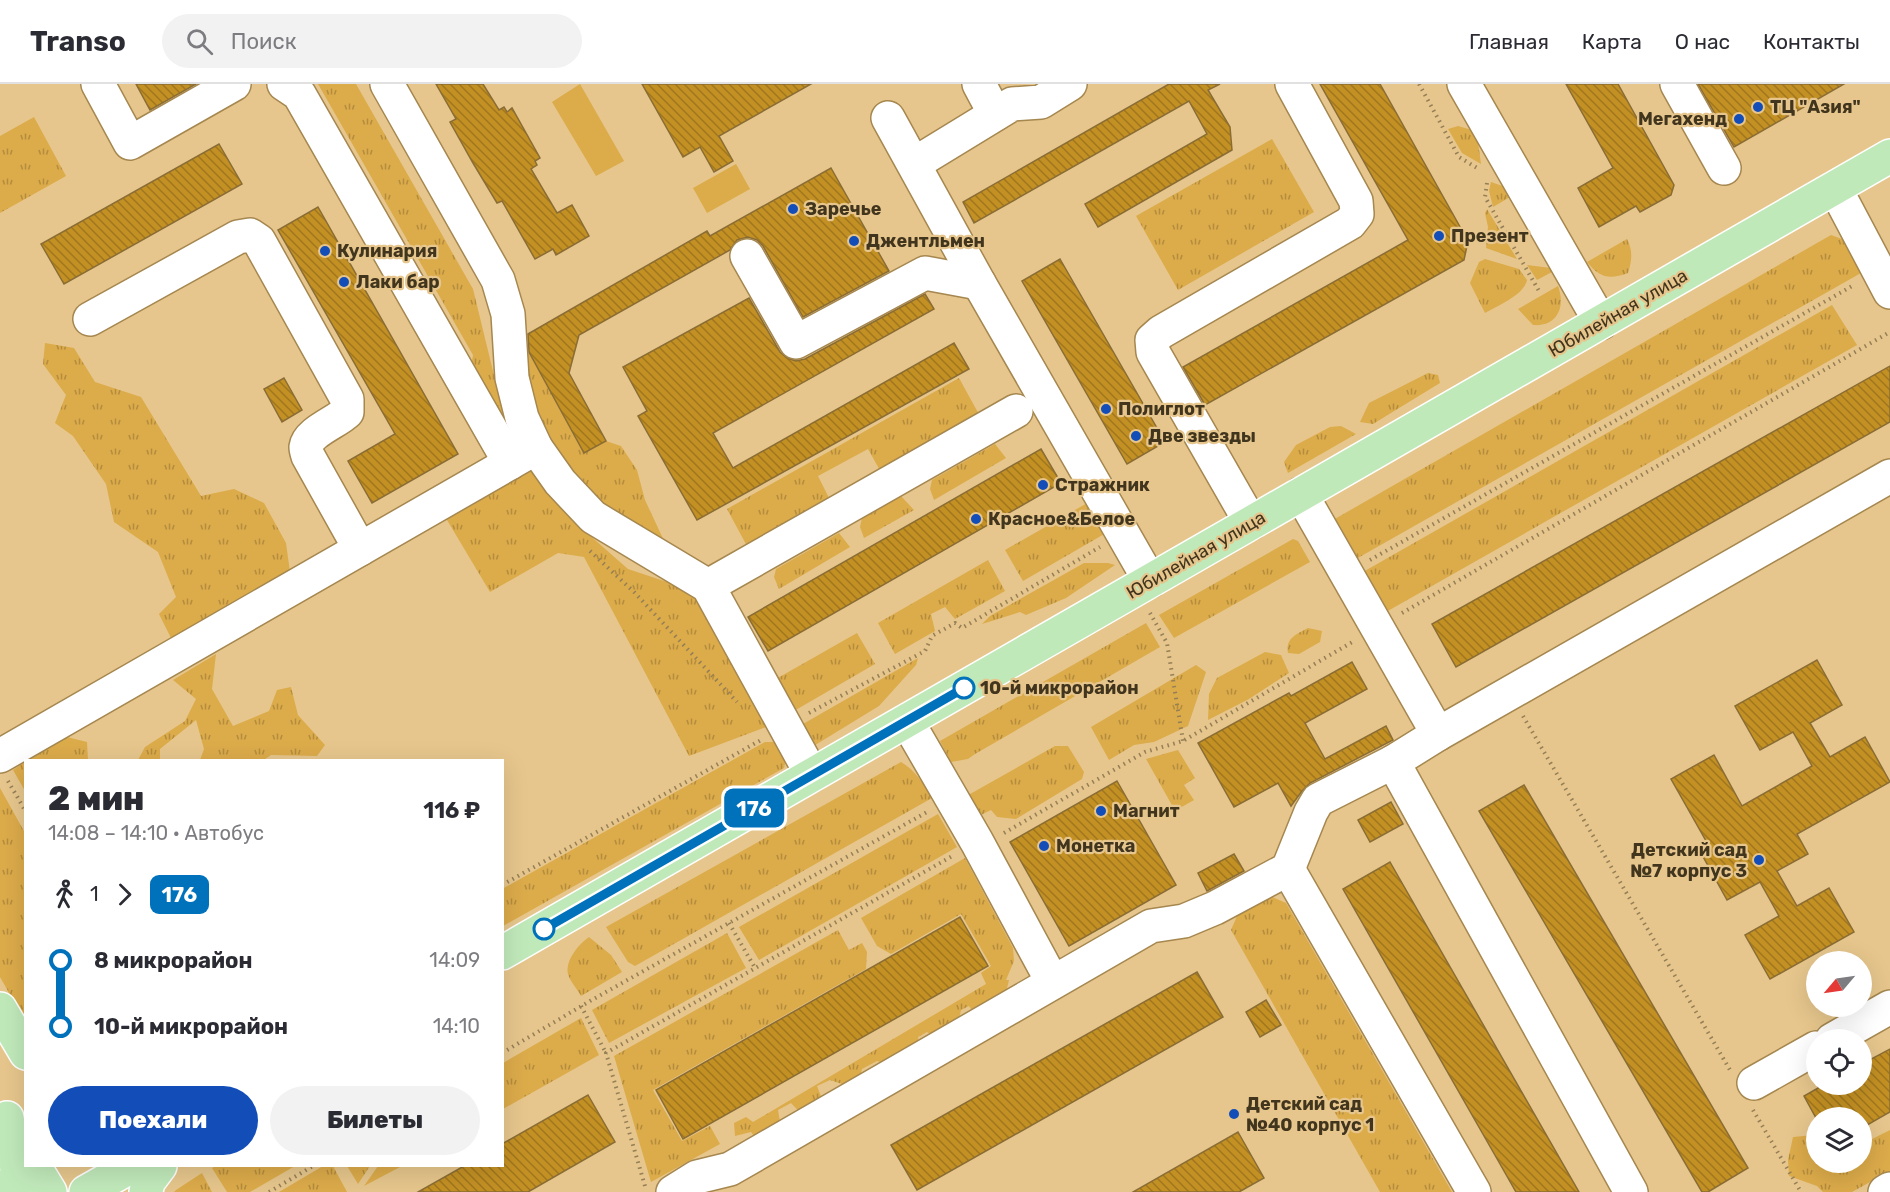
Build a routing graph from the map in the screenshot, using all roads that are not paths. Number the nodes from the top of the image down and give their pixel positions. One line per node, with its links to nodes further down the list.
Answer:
1 (98, 84): 2 (lane)
2 (234, 84)
3 (284, 84): 22 (lane)
4 (387, 84): 22 (lane)
5 (979, 84): 10 (lane)
6 (1070, 84): 10 (lane)
7 (1292, 84): 25 (lane)
8 (1464, 84): 20 (lane)
9 (1677, 84): 14 (lane)
10 (995, 114): 13 (lane)
11 (888, 118): 13 (lane)
12 (1890, 156): 15 (main road, Юбилейная улица)
13 (914, 164): 18 (lane)
14 (1724, 168)
15 (1835, 188): 17 (lane); 20 (main road, Юбилейная улица)
16 (747, 256): 18 (lane)
17 (1884, 281)
18 (979, 283): 27 (lane)
19 (90, 319): 26 (lane)
20 (1600, 322): 24 (main road, Юбилейная улица)
21 (1016, 411): 28 (lane)
22 (523, 455): 26 (lane); 28 (lane)
23 (1890, 476): 30 (lane)
24 (1301, 494): 25 (main road, Юбилейная улица); 30 (lane)
25 (1251, 523): 27 (main road, Юбилейная улица)
26 (360, 549): 32 (lane)
27 (1150, 581): 29 (main road, Юбилейная улица)
28 (708, 586): 33 (lane)
29 (907, 721): 33 (main road, Юбилейная улица); 36 (lane)
30 (1438, 734): 31 (lane)
31 (1393, 762): 34 (lane); 56 (lane)
32 (3, 766)
33 (812, 775): 35 (main road, Юбилейная улица)
34 (1288, 869): 36 (lane); 55 (lane)
35 (504, 952)
36 (1052, 981): 48 (lane)
37 (1890, 1007): 39 (lane)
38 (0, 1009): 40 (main road)
39 (1851, 1029)
40 (24, 1050)
41 (1806, 1053): 42 (lane)
42 (1744, 1085)
43 (4, 1111): 44 (main road); 51 (main road)
44 (24, 1146)
45 (35, 1167): 52 (main road)
46 (130, 1167): 49 (main road)
47 (159, 1167): 53 (main road)
48 (737, 1180): 54 (lane)
49 (95, 1183)
50 (1890, 1189): 57 (lane)
51 (14, 1192)
52 (50, 1192)
53 (146, 1192)
54 (673, 1192)
55 (1474, 1192)
56 (1631, 1192)
57 (1885, 1192)

